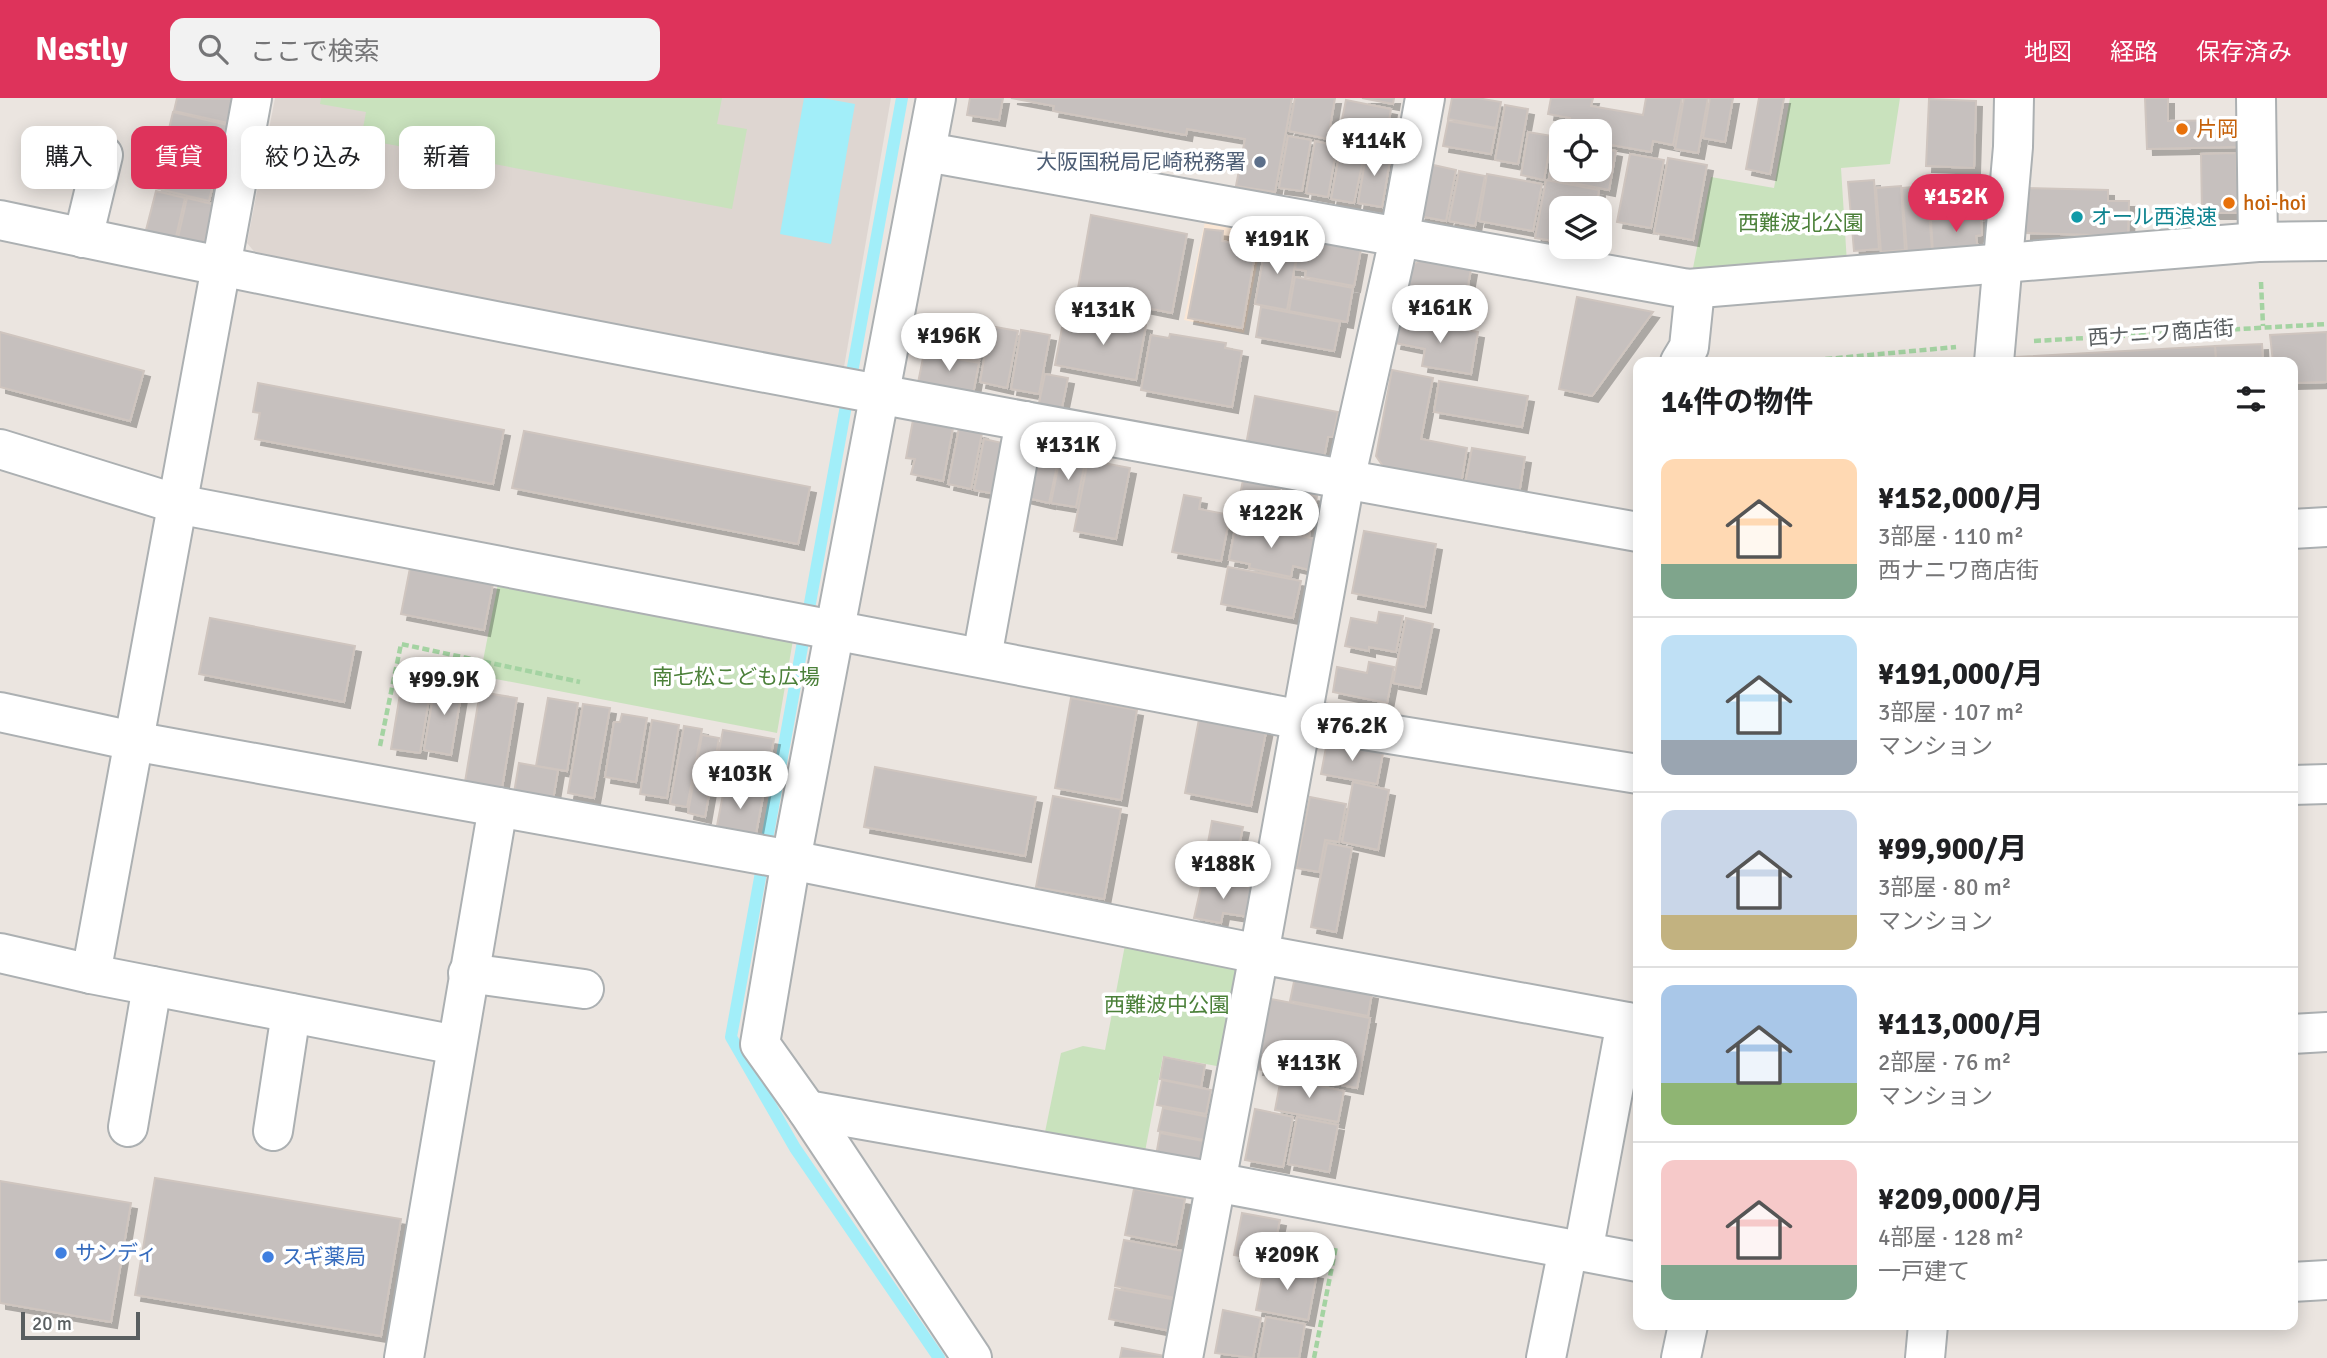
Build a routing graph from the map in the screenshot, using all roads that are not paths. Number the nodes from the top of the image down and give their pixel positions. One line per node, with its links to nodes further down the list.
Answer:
1 (252, 98): 14 (street)
2 (936, 98): 6 (street)
3 (1424, 98): 10 (street)
4 (2014, 98): 13 (street)
5 (2256, 98): 12 (street)
6 (927, 152): 10 (street); 18 (street)
7 (95, 189): 9 (street)
8 (0, 220): 9 (street)
9 (83, 238): 14 (street)
10 (1399, 239): 15 (street); 21 (street)
11 (2327, 241): 12 (street)
12 (2258, 242): 13 (street)
13 (2002, 264): 15 (street); 16 (street)
14 (220, 268): 18 (street); 22 (street)
15 (1695, 289): 17 (street)
16 (1995, 353)
17 (1682, 357)
18 (880, 395): 19 (street); 26 (street)
19 (1025, 421): 21 (street); 27 (street)
20 (0, 449): 22 (street)
21 (1345, 480): 25 (street); 29 (street)
22 (177, 504): 26 (street); 30 (street)
23 (2327, 527): 24 (street)
24 (2298, 529)
25 (1633, 531)
26 (834, 630): 27 (street); 35 (street)
27 (982, 657): 29 (street)
28 (0, 712): 30 (street)
29 (1303, 720): 31 (street); 37 (street)
30 (133, 741): 34 (street); 39 (street)
31 (1633, 773)
32 (2327, 783): 33 (street)
33 (2298, 785)
34 (498, 807): 35 (street); 38 (street)
35 (791, 860): 37 (street); 47 (street)
36 (0, 953): 39 (street)
37 (1259, 954): 43 (street); 50 (street)
38 (468, 973): 41 (street); 46 (street)
39 (91, 974): 40 (street)
40 (152, 986): 42 (street); 48 (street)
41 (584, 989)
42 (291, 1013): 46 (street); 49 (street)
43 (1632, 1023): 51 (street)
44 (2327, 1032): 45 (street)
45 (2298, 1034)
46 (456, 1045): 57 (street)
47 (807, 1110): 50 (street); 58 (street)
48 (128, 1127)
49 (273, 1131)
50 (1215, 1182): 51 (street); 59 (street)
51 (1576, 1250): 52 (street); 60 (street)
52 (1633, 1261)
53 (2327, 1280): 54 (street)
54 (2298, 1282)
55 (1687, 1330): 61 (street)
56 (1928, 1330): 62 (street)
57 (404, 1358)
58 (972, 1358)
59 (1183, 1358)
60 (1546, 1358)
61 (1681, 1358)
62 (1926, 1358)

